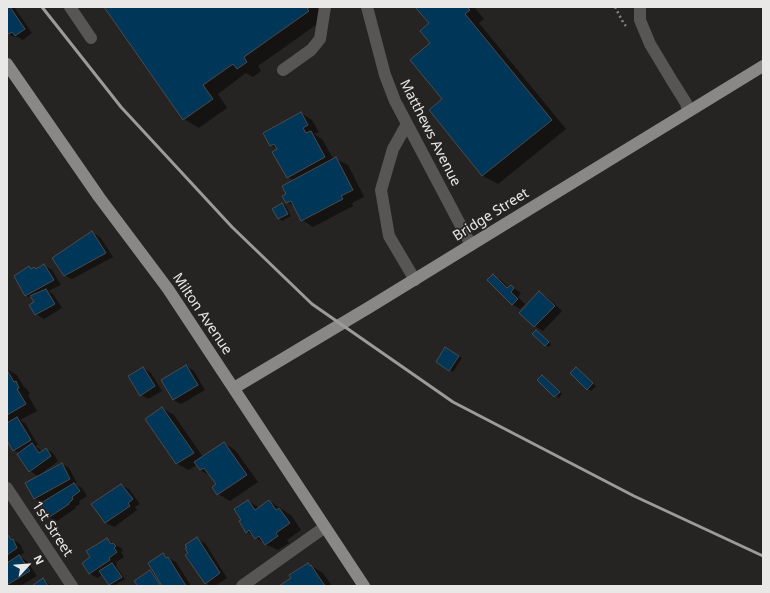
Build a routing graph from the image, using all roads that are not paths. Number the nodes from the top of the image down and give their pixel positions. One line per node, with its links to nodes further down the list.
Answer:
1 (70, 7): 5 (street)
2 (325, 7): 8 (street)
3 (367, 7): 10 (street, Matthews Avenue)
4 (640, 7): 9 (street)
5 (91, 38)
6 (7, 64): 13 (main road, Milton Avenue)
7 (763, 66): 9 (main road, Bridge Street)
8 (283, 70)
9 (688, 112): 11 (main road, Bridge Street)
10 (407, 124): 11 (street, Matthews Avenue); 12 (street)
11 (471, 245): 12 (main road, Bridge Street)
12 (415, 280): 13 (main road, Bridge Street)
13 (234, 388): 15 (main road, Milton Avenue)
14 (7, 488): 16 (street, 1st Street)
15 (325, 527): 17 (street); 18 (main road, Milton Avenue)
16 (72, 586)
17 (242, 586)
18 (364, 586)

